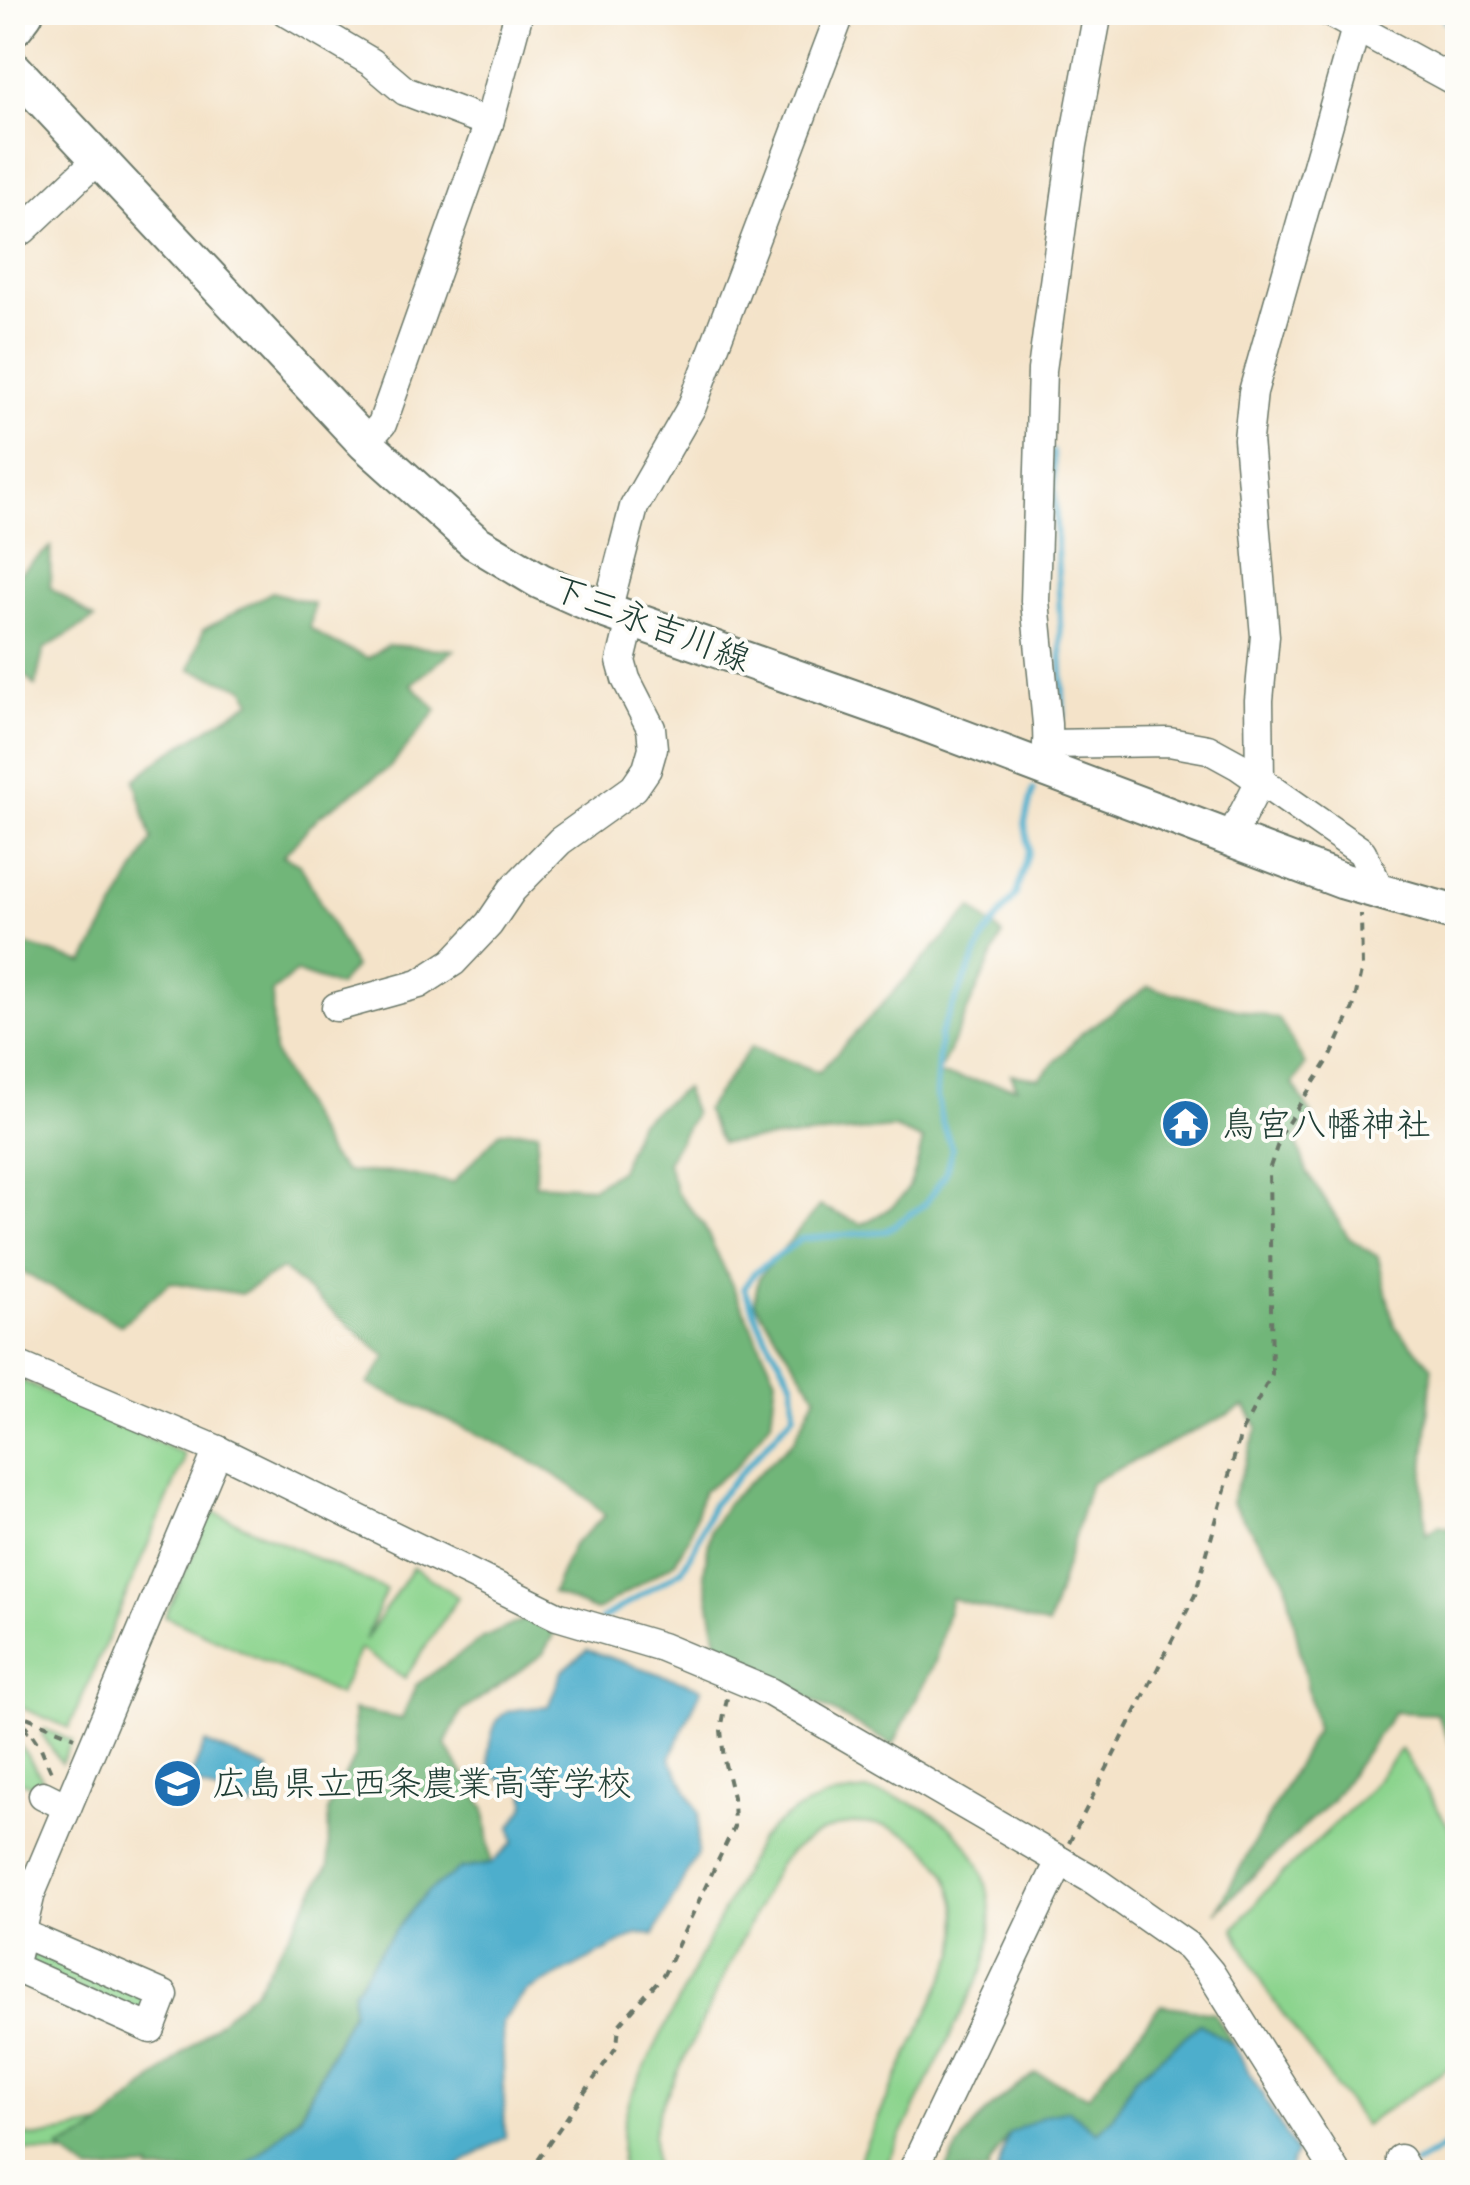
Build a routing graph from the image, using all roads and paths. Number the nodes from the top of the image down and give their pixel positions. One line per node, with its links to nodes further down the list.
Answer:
1 (22, 12): 8 (highway)
2 (286, 12): 11 (street)
3 (519, 12): 11 (street)
4 (840, 12): 15 (street)
5 (1098, 12): 16 (street)
6 (1328, 12): 7 (street)
7 (1361, 20): 10 (street); 17 (street)
8 (12, 25)
9 (12, 67): 12 (main road, 下三永吉川線)
10 (1458, 83)
11 (488, 123): 14 (street)
12 (98, 159): 13 (street); 14 (main road, 下三永吉川線)
13 (12, 233)
14 (365, 443): 15 (main road, 下三永吉川線)
15 (619, 616): 16 (main road, 下三永吉川線); 21 (street)
16 (1048, 757): 17 (street); 18 (main road, 下三永吉川線)
17 (1260, 781): 18 (street); 19 (street)
18 (1230, 839): 19 (main road, 下三永吉川線)
19 (1370, 889): 20 (main road, 下三永吉川線); 30 (path)
20 (1458, 914)
21 (336, 1007)
22 (12, 1363): 23 (street)
23 (218, 1450): 24 (street); 29 (street)
24 (732, 1674): 30 (street); 32 (path)
25 (14, 1713): 26 (path); 27 (path)
26 (29, 1730): 28 (path); 29 (path)
27 (78, 1739)
28 (12, 1742)
29 (56, 1801): 31 (street)
30 (1060, 1860): 33 (street); 34 (street)
31 (22, 1933): 31 (street)
32 (529, 2172)
33 (912, 2172)
34 (1336, 2172)

